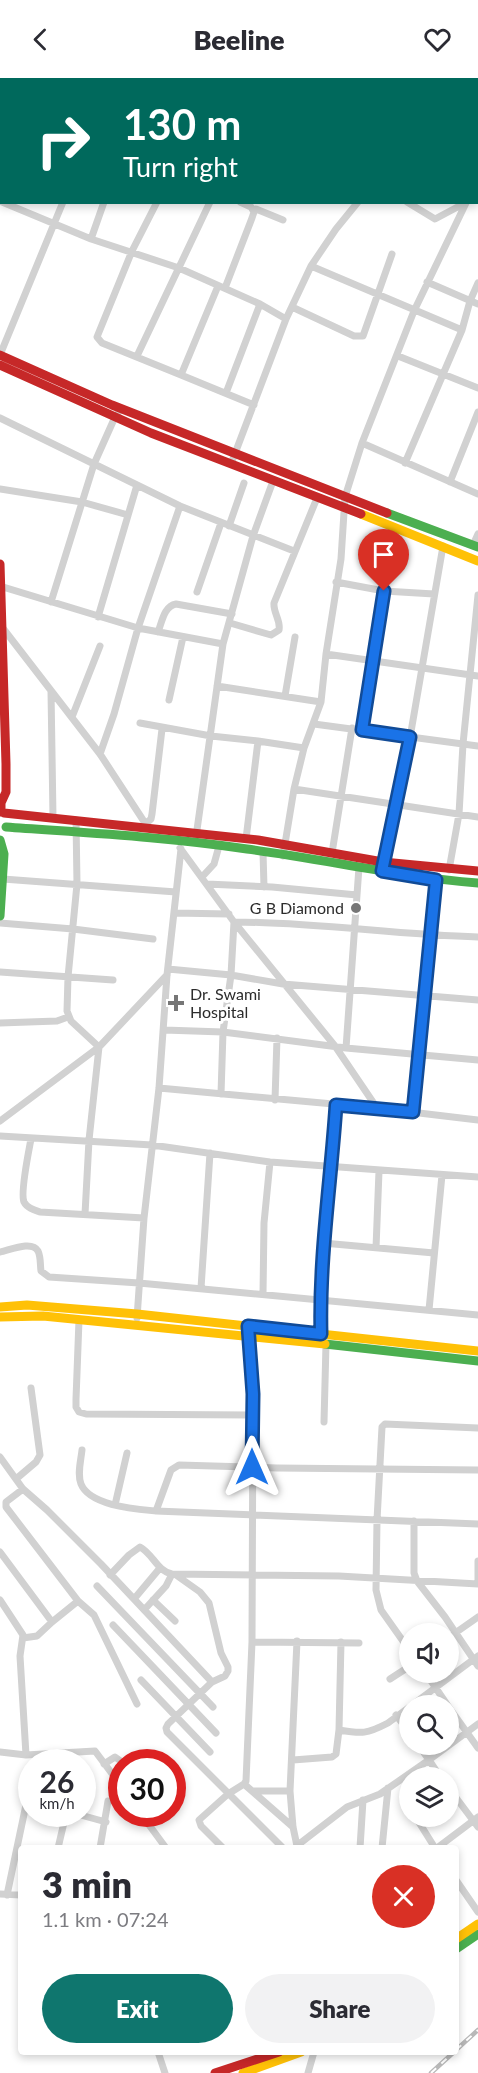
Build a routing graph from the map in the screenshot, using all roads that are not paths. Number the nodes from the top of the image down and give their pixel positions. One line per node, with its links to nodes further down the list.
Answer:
1 (6, 204): 12 (street)
2 (62, 204): 12 (street)
3 (103, 204): 13 (street)
4 (156, 204): 14 (street)
5 (209, 204): 17 (street)
6 (356, 204): 16 (street)
7 (410, 204): 8 (street)
8 (464, 204)
9 (466, 204): 18 (street)
10 (256, 208): 11 (street); 20 (street)
11 (283, 220)
12 (55, 225): 13 (street); 29 (street)
13 (91, 239): 14 (street)
14 (132, 251): 17 (street); 30 (street)
15 (392, 254): 21 (street)
16 (311, 266): 21 (street); 25 (street)
17 (179, 268): 20 (street); 30 (street)
18 (427, 282): 22 (street); 26 (street)
19 (478, 282): 22 (street)
20 (221, 287): 23 (street); 34 (street)
21 (377, 296): 25 (street); 26 (street)
22 (470, 301): 24 (street); 28 (street)
23 (260, 304): 27 (street); 36 (street)
24 (478, 304)
25 (292, 307): 27 (street)
26 (414, 311): 28 (street); 31 (street)
27 (286, 319): 37 (street)
28 (462, 330): 33 (street)
29 (0, 355): 38 (street)
30 (137, 356): 34 (street)
31 (398, 356): 33 (street); 42 (street)
32 (0, 365): 40 (street)
33 (442, 374): 35 (street); 44 (street)
34 (182, 375): 36 (street)
35 (478, 388)
36 (226, 393): 37 (street)
37 (254, 405): 43 (street)
38 (121, 409): 40 (street); 43 (street)
39 (478, 412): 48 (street)
40 (115, 417): 45 (street); 46 (street)
41 (0, 418): 45 (street)
42 (362, 443): 44 (street); 53 (street)
43 (236, 454): 46 (street); 53 (street)
44 (405, 463): 48 (street)
45 (94, 464): 50 (street); 55 (street)
46 (231, 464): 47 (street)
47 (273, 481): 54 (street); 62 (street)
48 (450, 482): 52 (street)
49 (244, 483): 60 (street)
50 (137, 485): 56 (street); 58 (street)
51 (0, 489): 55 (street)
52 (478, 494)
53 (345, 497): 57 (street); 64 (street)
54 (317, 498): 57 (street); 65 (street)
55 (82, 502): 58 (street); 74 (street)
56 (180, 506): 59 (street); 79 (street)
57 (344, 508): 63 (street); 68 (street)
58 (128, 515): 76 (street)
59 (221, 523): 60 (street); 71 (street)
60 (229, 526): 62 (street)
61 (478, 534): 64 (street)
62 (253, 536): 65 (street); 75 (street)
63 (443, 546): 66 (street); 72 (street)
64 (476, 546)
65 (294, 551): 77 (street)
66 (478, 561)
67 (0, 564): 69 (street)
68 (336, 582): 70 (street); 85 (street)
69 (0, 586): 74 (street); 78 (street)
70 (384, 591): 72 (street); 86 (street)
71 (197, 592)
72 (434, 594): 87 (street)
73 (478, 595): 88 (street)
74 (51, 602): 76 (street)
75 (232, 614): 77 (street); 80 (street)
76 (98, 617): 79 (street)
77 (230, 623): 83 (street)
78 (1, 625): 90 (street); 110 (street)
79 (138, 628): 80 (street); 106 (street)
80 (158, 632): 81 (street)
81 (183, 637): 83 (street); 92 (street)
82 (295, 637): 91 (street)
83 (223, 644): 89 (street)
84 (100, 646): 94 (street)
85 (326, 654): 86 (street); 93 (street)
86 (372, 662): 87 (street); 99 (street)
87 (422, 668): 88 (street); 101 (street)
88 (474, 676): 103 (street)
89 (217, 686): 91 (street); 100 (street)
90 (51, 690): 94 (street); 112 (street)
91 (285, 696): 93 (street)
92 (169, 700)
93 (321, 702): 96 (street)
94 (72, 717): 106 (street)
95 (140, 723): 98 (street)
96 (314, 724): 97 (street); 105 (street)
97 (352, 728): 99 (street); 108 (street)
98 (162, 729): 100 (street); 116 (street)
99 (362, 730): 101 (street)
100 (210, 736): 102 (street); 119 (street)
101 (410, 737): 103 (street); 109 (street)
102 (258, 741): 105 (street); 121 (street)
103 (463, 744): 104 (street); 111 (street)
104 (478, 746)
105 (304, 748): 107 (street)
106 (100, 754): 116 (street)
107 (294, 789): 108 (street); 123 (street)
108 (342, 796): 109 (street); 127 (street)
109 (395, 806): 111 (street); 130 (street)
110 (1, 808): 112 (street); 115 (street)
111 (459, 814): 113 (street); 131 (street)
112 (53, 817): 114 (street)
113 (478, 817)
114 (76, 820): 116 (street); 118 (street)
115 (3, 828): 118 (street)
116 (141, 829): 117 (street); 118 (street); 120 (street)
117 (169, 830): 119 (street); 120 (street)
118 (76, 832): 137 (street)
119 (196, 838): 120 (street); 121 (street); 124 (street)
120 (175, 839): 125 (street)
121 (246, 839): 123 (street)
122 (0, 840): 134 (street)
123 (284, 844): 127 (street); 128 (street)
124 (219, 846): 126 (street); 133 (street)
125 (181, 849): 133 (street); 140 (street)
126 (263, 852): 128 (street); 139 (street)
127 (332, 853): 130 (street)
128 (283, 856): 129 (street)
129 (359, 867): 130 (street); 141 (street)
130 (382, 867): 131 (street); 135 (street)
131 (449, 870): 132 (street)
132 (478, 872)
133 (202, 877): 138 (street)
134 (3, 879): 137 (street); 144 (street)
135 (436, 880): 136 (street); 149 (street)
136 (478, 883)
137 (77, 884): 140 (street); 148 (street)
138 (207, 884): 139 (street); 143 (street)
139 (264, 887): 141 (street)
140 (176, 892): 142 (street)
141 (357, 895): 147 (street)
142 (174, 913): 143 (street); 153 (street)
143 (229, 914): 145 (street)
144 (0, 916)
145 (234, 922): 147 (street); 154 (street); 157 (street)
146 (0, 923): 148 (street)
147 (353, 928): 149 (street); 158 (street)
148 (73, 929): 151 (street); 155 (street)
149 (429, 936): 150 (street); 159 (street)
150 (478, 938)
151 (153, 939)
152 (0, 972): 155 (street)
153 (168, 972): 154 (street); 163 (street); 167 (street)
154 (231, 975): 157 (street); 164 (street)
155 (68, 977): 156 (street); 161 (street)
156 (113, 980)
157 (283, 984): 158 (street); 166 (street)
158 (350, 990): 159 (street); 168 (street)
159 (426, 996): 160 (street); 169 (street)
160 (478, 1000)
161 (68, 1017): 162 (street); 167 (street)
162 (0, 1023)
163 (164, 1030): 164 (street); 171 (street)
164 (223, 1032): 165 (street); 172 (street)
165 (277, 1038): 166 (street); 173 (street)
166 (335, 1046): 168 (street); 175 (street)
167 (99, 1047): 178 (street); 181 (street)
168 (346, 1048): 169 (street)
169 (420, 1053): 170 (street); 176 (street)
170 (478, 1059)
171 (159, 1088): 172 (street); 182 (street)
172 (221, 1094): 173 (street)
173 (275, 1100): 174 (street)
174 (336, 1105): 175 (street); 185 (street)
175 (377, 1108): 176 (street)
176 (413, 1112): 177 (street)
177 (478, 1119)
178 (0, 1121)
179 (0, 1136): 180 (street)
180 (31, 1139): 181 (street); 189 (street)
181 (89, 1140): 182 (street); 189 (street)
182 (152, 1145): 183 (street); 190 (street)
183 (210, 1153): 184 (street); 196 (street)
184 (270, 1162): 185 (street); 197 (street)
185 (332, 1167): 186 (street); 191 (street)
186 (379, 1171): 187 (street); 192 (street)
187 (442, 1175): 188 (street); 194 (street)
188 (478, 1177)
189 (85, 1214): 190 (street)
190 (144, 1218): 195 (street)
191 (323, 1243): 192 (street); 198 (street)
192 (376, 1248): 194 (street)
193 (0, 1252): 195 (street)
194 (434, 1253): 200 (street)
195 (139, 1283): 196 (street); 201 (street)
196 (201, 1288): 197 (street)
197 (263, 1294): 198 (street)
198 (320, 1300): 200 (street); 207 (street)
199 (0, 1307): 201 (street)
200 (429, 1310): 202 (street)
201 (137, 1314): 205 (street); 206 (street)
202 (478, 1315)
203 (0, 1317): 204 (street)
204 (79, 1320): 205 (street); 212 (street)
205 (137, 1325): 206 (street)
206 (249, 1330): 207 (street); 208 (street); 212 (street)
207 (321, 1334): 209 (street)
208 (326, 1344): 210 (street); 213 (street)
209 (478, 1351)
210 (478, 1361)
211 (31, 1388): 221 (street)
212 (252, 1415): 218 (street)
213 (324, 1422)
214 (478, 1428): 219 (street)
215 (82, 1450): 223 (street)
216 (127, 1453): 223 (street)
217 (0, 1457): 221 (street)
218 (252, 1467): 219 (street); 224 (street); 225 (street)
219 (379, 1469): 220 (street); 226 (street)
220 (478, 1470)
221 (16, 1479): 222 (street)
222 (23, 1489): 233 (street); 242 (street)
223 (115, 1505): 224 (street)
224 (156, 1511): 225 (street)
225 (252, 1515): 226 (street); 234 (street)
226 (376, 1520): 227 (street); 235 (street)
227 (414, 1521): 228 (street); 236 (street)
228 (478, 1524)
229 (0, 1552): 246 (street)
230 (478, 1561): 237 (street)
231 (160, 1568): 232 (street); 233 (street); 239 (street)
232 (174, 1574): 234 (street); 241 (street); 261 (street)
233 (110, 1575): 239 (street)
234 (250, 1575): 235 (street); 254 (street)
235 (376, 1578): 236 (street); 250 (street)
236 (417, 1581): 237 (street); 247 (street)
237 (478, 1584)
238 (97, 1586): 264 (street)
239 (134, 1599): 243 (street)
240 (0, 1600): 252 (street)
241 (153, 1600): 243 (street); 245 (street)
242 (78, 1601): 246 (street); 266 (street)
243 (144, 1610): 261 (street)
244 (478, 1617): 249 (street)
245 (175, 1621)
246 (52, 1622): 252 (street)
247 (448, 1623)
248 (113, 1625): 267 (street)
249 (459, 1631)
250 (399, 1635)
251 (459, 1637): 257 (street)
252 (23, 1638): 278 (street)
253 (297, 1641): 254 (street); 255 (street); 284 (street)
254 (252, 1642): 290 (street)
255 (341, 1642): 256 (street); 274 (street)
256 (359, 1643)
257 (477, 1661): 263 (street)
258 (399, 1673): 259 (street)
259 (390, 1679)
260 (141, 1680): 270 (street)
261 (212, 1682): 264 (street)
262 (432, 1683): 263 (street)
263 (434, 1687): 265 (street); 269 (street)
264 (200, 1694): 267 (street); 268 (street)
265 (440, 1695)
266 (137, 1704)
267 (188, 1705): 270 (street); 276 (street)
268 (213, 1707)
269 (396, 1715): 271 (street); 274 (street)
270 (176, 1717): 280 (street); 294 (street)
271 (399, 1719)
272 (459, 1721): 275 (street)
273 (478, 1724): 275 (street)
274 (339, 1730): 284 (street)
275 (466, 1731): 277 (street); 285 (street)
276 (216, 1733)
277 (478, 1748)
278 (26, 1749)
279 (0, 1752): 282 (street)
280 (210, 1752)
281 (96, 1753): 287 (street)
282 (18, 1754)
283 (426, 1755): 285 (street)
284 (293, 1760): 293 (street)
285 (429, 1760): 288 (street); 291 (street)
286 (108, 1761): 287 (street)
287 (104, 1764): 289 (street)
288 (434, 1767)
289 (108, 1769)
290 (244, 1784): 292 (street); 294 (street)
291 (388, 1788): 295 (street); 314 (street)
292 (254, 1791): 293 (street); 304 (street)
293 (290, 1791): 304 (street)
294 (228, 1794): 309 (street); 310 (street)
295 (363, 1800): 312 (street); 313 (street)
296 (108, 1801): 299 (street)
297 (459, 1801): 300 (street)
298 (96, 1819): 299 (street)
299 (106, 1822): 307 (street)
300 (476, 1822): 316 (street)
301 (22, 1827): 318 (street)
302 (63, 1827): 306 (street)
303 (151, 1827): 308 (street)
304 (293, 1827): 311 (street)
305 (422, 1827): 315 (street)
306 (59, 1845)
307 (101, 1845)
308 (164, 1845)
309 (220, 1845)
310 (280, 1845)
311 (296, 1845)
312 (299, 1845)
313 (360, 1845)
314 (382, 1845)
315 (434, 1845)
316 (441, 1845)
317 (459, 1884): 320 (street)
318 (3, 1894): 319 (street)
319 (18, 1895)
320 (478, 1912)
321 (478, 1924): 323 (street)
322 (478, 1934): 324 (street)
323 (459, 1937)
324 (459, 1947)
325 (159, 2055): 329 (street)
326 (270, 2055): 330 (street)
327 (293, 2055): 331 (street)
328 (313, 2055): 332 (street)
329 (165, 2073)
330 (215, 2073)
331 (243, 2073)
332 (308, 2073)

